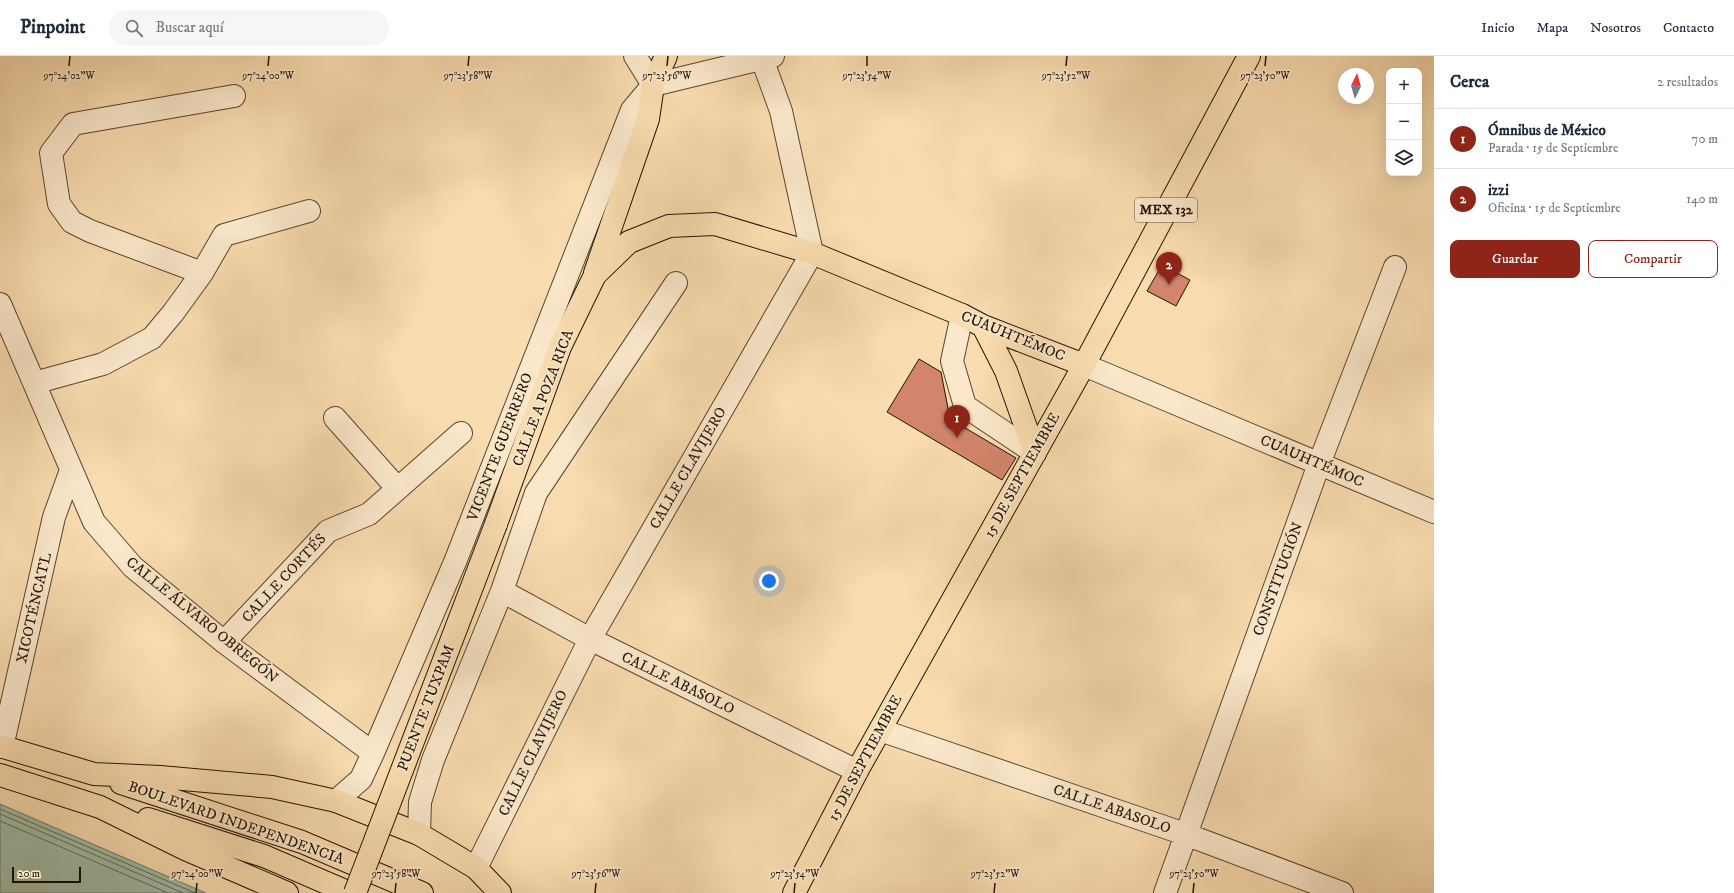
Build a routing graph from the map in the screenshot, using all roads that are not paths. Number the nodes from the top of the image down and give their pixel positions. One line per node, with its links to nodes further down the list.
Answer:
1 (635, 56): 5 (street)
2 (666, 56): 5 (main road)
3 (1249, 56): 16 (main road, 15 DE SEPTIEMBRE / MEX 132)
4 (765, 57): 5 (street); 8 (street)
5 (653, 85): 11 (main road); 31 (street, VICENTE GUERRERO)
6 (234, 96): 10 (street)
7 (309, 211): 10 (street)
8 (812, 253): 11 (main road, CUAUHTÉMOC); 14 (main road, CUAUHTÉMOC); 27 (street, CALLE CLAVIJERO)
9 (1395, 267): 21 (street, CONSTITUCIÓN)
10 (202, 273): 17 (street)
11 (595, 275): 25 (main road, CALLE A POZA RICA)
12 (676, 283): 26 (street)
13 (0, 304): 17 (street, CALLE ÁLVARO OBREGÓN)
14 (962, 315): 15 (main road, CUAUHTÉMOC); 20 (street)
15 (982, 326): 16 (main road, CUAUHTÉMOC); 20 (main road)
16 (1084, 365): 20 (main road, 15 DE SEPTIEMBRE / MEX 132); 21 (street, CUAUHTÉMOC)
17 (34, 383): 22 (street, CALLE ÁLVARO OBREGÓN)
18 (335, 418): 23 (street)
19 (461, 433): 23 (street, CALLE CORTÉS)
20 (1034, 453): 29 (main road, 15 DE SEPTIEMBRE / MEX 132)
21 (1319, 464): 24 (street, CUAUHTÉMOC); 38 (street, CONSTITUCIÓN)
22 (71, 470): 28 (street, CALLE ÁLVARO OBREGÓN); 30 (street, XICOTÉNCATL)
23 (397, 488): 28 (street, CALLE CORTÉS)
24 (1434, 512)
25 (496, 524): 42 (main road, PUENTE TUXPAM, bridge)
26 (502, 591): 27 (street, CALLE ABASOLO); 37 (street)
27 (590, 639): 32 (street, CALLE ABASOLO); 39 (street, CALLE CLAVIJERO)
28 (224, 642): 31 (street, CALLE ÁLVARO OBREGÓN)
29 (880, 730): 32 (main road, 15 DE SEPTIEMBRE / MEX 132); 38 (street, CALLE ABASOLO)
30 (1, 747): 33 (main road, BOULEVARD INDEPENDENCIA)
31 (373, 753): 35 (street, VICENTE GUERRERO)
32 (857, 771): 45 (main road, 15 DE SEPTIEMBRE / MEX 132)
33 (94, 774): 35 (main road, BOULEVARD INDEPENDENCIA); 43 (main road, BOULEVARD INDEPENDENCIA)
34 (0, 775): 36 (main road, BOULEVARD INDEPENDENCIA)
35 (336, 801): 37 (main road, BOULEVARD INDEPENDENCIA)
36 (100, 807): 40 (main road, BOULEVARD INDEPENDENCIA); 41 (main road, BOULEVARD INDEPENDENCIA)
37 (419, 834): 39 (main road, BOULEVARD INDEPENDENCIA)
38 (1185, 834): 46 (street, CONSTITUCIÓN); 47 (street, CALLE ABASOLO)
39 (476, 868): 44 (main road, BOULEVARD INDEPENDENCIA)
40 (287, 893)
41 (350, 893)
42 (355, 893)
43 (422, 893)
44 (500, 893)
45 (794, 893)
46 (1165, 893)
47 (1342, 893)

